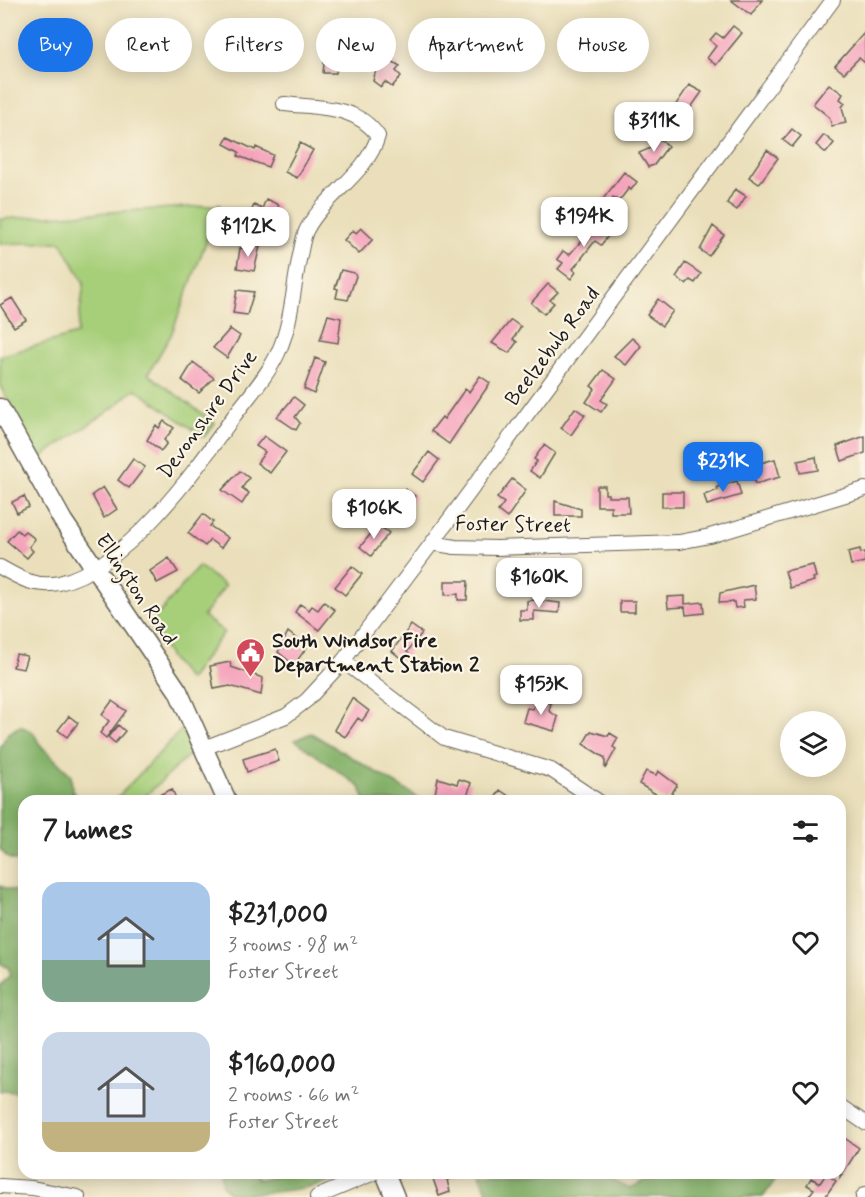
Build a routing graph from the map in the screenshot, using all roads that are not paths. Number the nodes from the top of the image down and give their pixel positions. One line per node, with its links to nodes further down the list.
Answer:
1 (833, 0): 5 (street, Beelzebub Road)
2 (284, 104): 7 (street, Devonshire Drive)
3 (0, 408): 7 (main road, Ellington Road)
4 (865, 489): 5 (street, Foster Street)
5 (432, 543): 8 (street, Foster Street)
6 (0, 567): 7 (street, Devonshire Drive)
7 (94, 567): 9 (main road, Ellington Road)
8 (343, 661): 9 (street, Foster Street); 11 (street)
9 (204, 748): 10 (main road, Ellington Road)
10 (224, 795)
11 (589, 795)
12 (846, 1110): 13 (street)
13 (865, 1123)
14 (360, 1179): 18 (street)
15 (387, 1179): 19 (main road)
16 (0, 1186): 17 (street)
17 (78, 1197)
18 (317, 1197)
19 (394, 1197)

